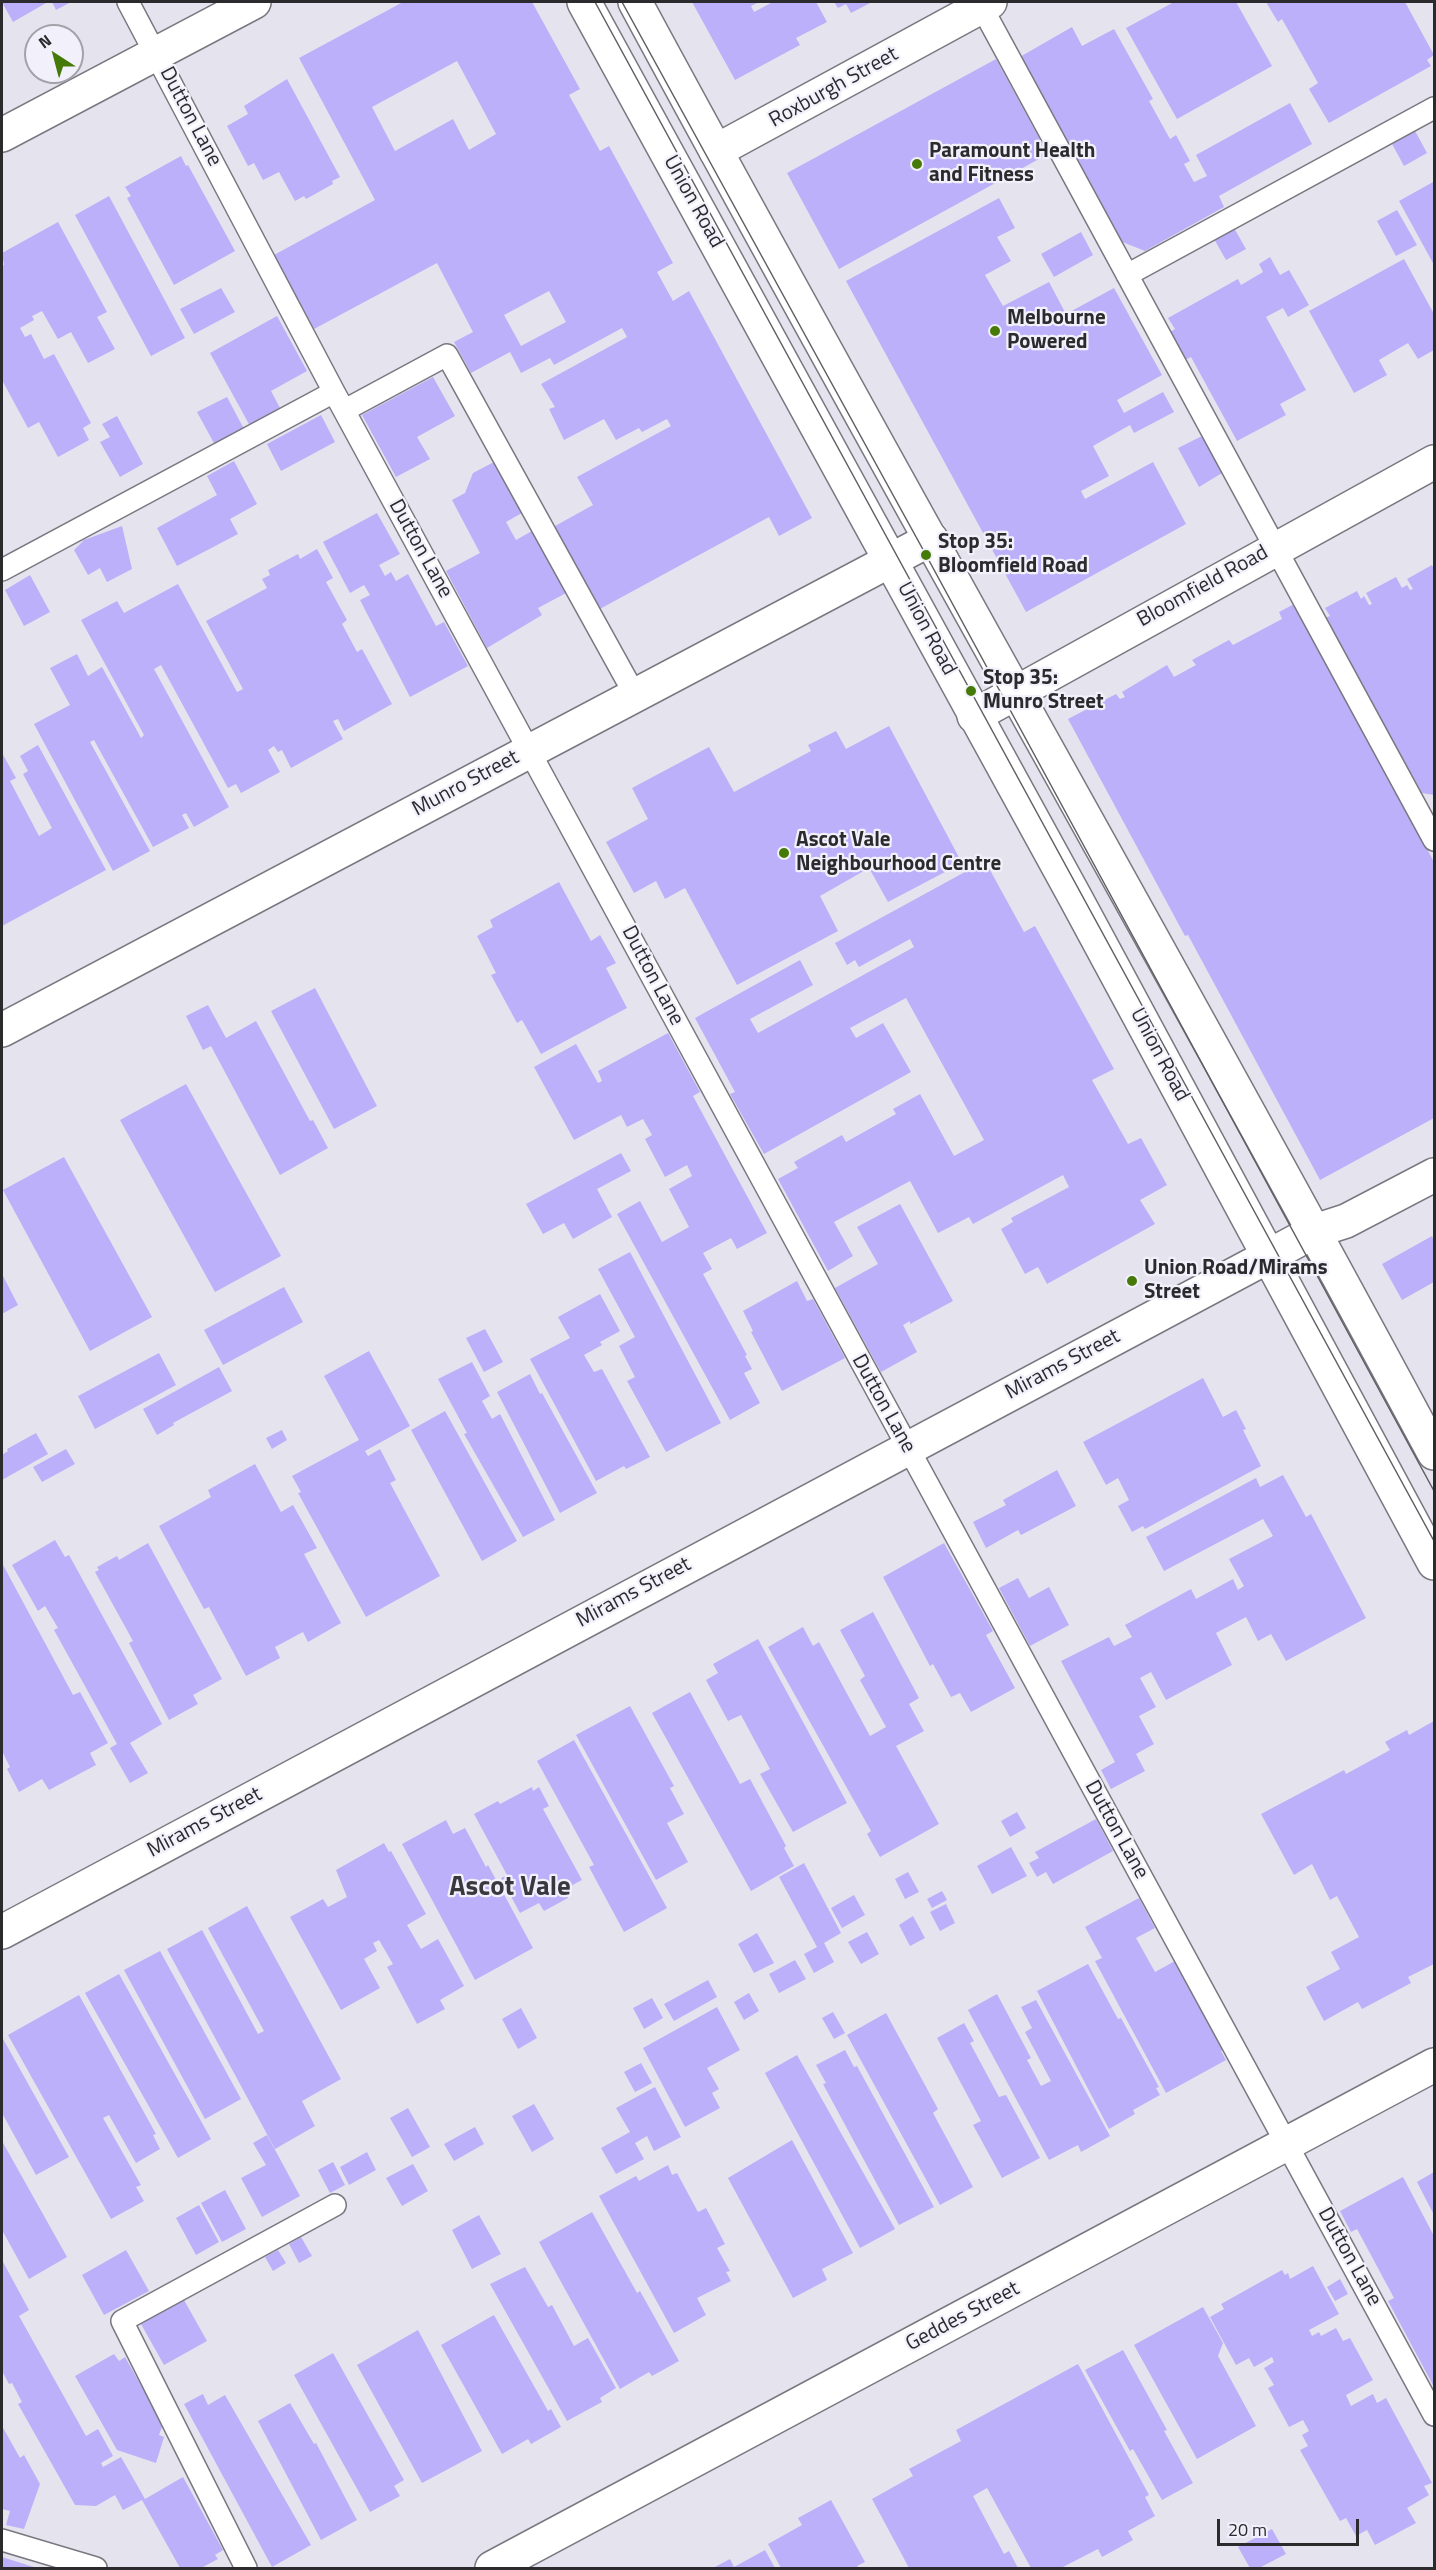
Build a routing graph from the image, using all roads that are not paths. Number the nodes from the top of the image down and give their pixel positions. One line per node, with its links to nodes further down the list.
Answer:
1 (128, 2): 6 (lane, Dutton Lane)
2 (254, 2): 6 (street)
3 (584, 2): 10 (street, Union Road)
4 (635, 2): 9 (street)
5 (983, 3): 9 (street, Roxburgh Street); 11 (lane)
6 (156, 53): 8 (street); 12 (lane, Dutton Lane)
7 (1434, 108): 11 (lane)
8 (2, 135)
9 (716, 151): 10 (street, Roxburgh Street); 15 (street)
10 (677, 172): 17 (street, Union Road)
11 (1127, 275): 16 (lane)
12 (334, 392): 13 (lane, Dutton Lane); 18 (lane)
13 (345, 410): 20 (lane); 22 (lane, Dutton Lane)
14 (1434, 462): 16 (street, Bloomfield Road)
15 (931, 539): 17 (street, Munro Street); 19 (street)
16 (1276, 548): 19 (street, Bloomfield Road); 23 (lane)
17 (890, 560): 20 (street, Munro Street); 21 (street, Union Road)
18 (2, 570)
19 (1014, 692): 21 (street, Bloomfield Road); 26 (street)
20 (636, 695): 22 (street, Munro Street)
21 (974, 716): 27 (street, Union Road)
22 (530, 750): 24 (street, Munro Street); 28 (lane, Dutton Lane)
23 (1431, 826)
24 (2, 1030)
25 (1434, 1174): 26 (street)
26 (1315, 1231): 27 (street); 29 (street)
27 (1267, 1257): 28 (street, Mirams Street); 30 (street, Union Road)
28 (907, 1447): 31 (street, Mirams Street); 33 (lane, Dutton Lane)
29 (1434, 1454)
30 (1434, 1563)
31 (2, 1932)
32 (1434, 2065): 33 (street, Geddes Street)
33 (1287, 2145): 35 (lane, Dutton Lane); 39 (street, Geddes Street)
34 (335, 2205): 38 (lane)
35 (1434, 2415)
36 (2, 2540): 37 (lane)
37 (96, 2568)
38 (246, 2568)
39 (492, 2568)

